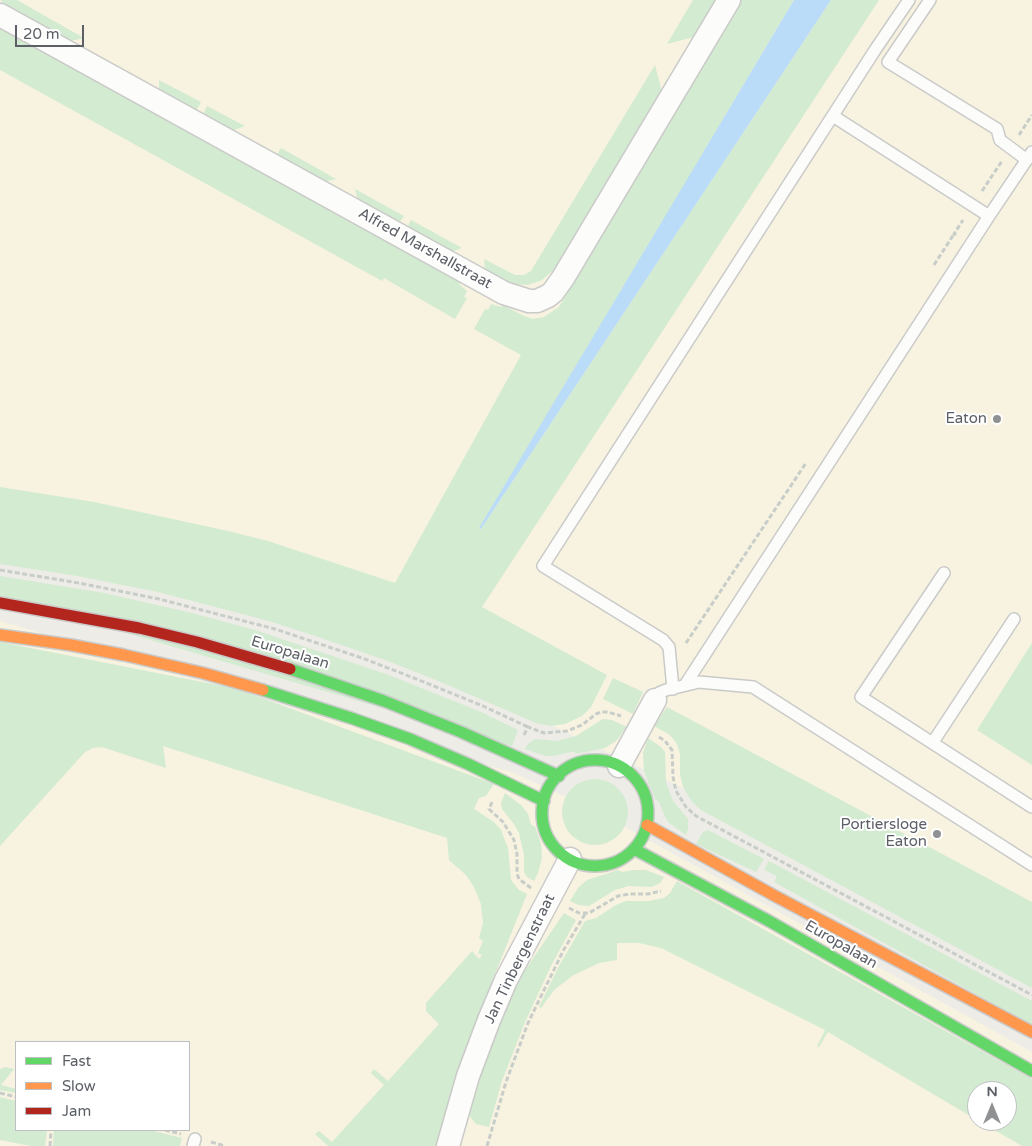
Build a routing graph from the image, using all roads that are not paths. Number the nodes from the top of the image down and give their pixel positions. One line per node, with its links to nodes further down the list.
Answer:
1 (729, 0): 4 (street, Alfred Marshallstraat)
2 (909, 0): 5 (lane)
3 (930, 0): 6 (lane)
4 (0, 15)
5 (833, 116): 7 (lane); 13 (lane)
6 (1029, 156): 7 (lane)
7 (989, 216): 12 (lane)
8 (944, 573): 14 (lane)
9 (0, 603): 16 (street, Europalaan)
10 (1014, 619): 14 (lane)
11 (0, 636): 17 (street)
12 (685, 685): 13 (lane); 22 (lane)
13 (664, 694): 15 (street)
14 (933, 742): 18 (lane)
15 (619, 766): 16 (street); 19 (street)
16 (559, 776): 17 (street)
17 (544, 801): 21 (street)
18 (1032, 808)
19 (647, 825): 20 (street); 23 (street, Europalaan)
20 (634, 849): 21 (street); 24 (street, Europalaan)
21 (570, 859): 25 (street, Jan Tinbergenstraat)
22 (1032, 865)
23 (1032, 1032)
24 (1032, 1071)
25 (448, 1146)

